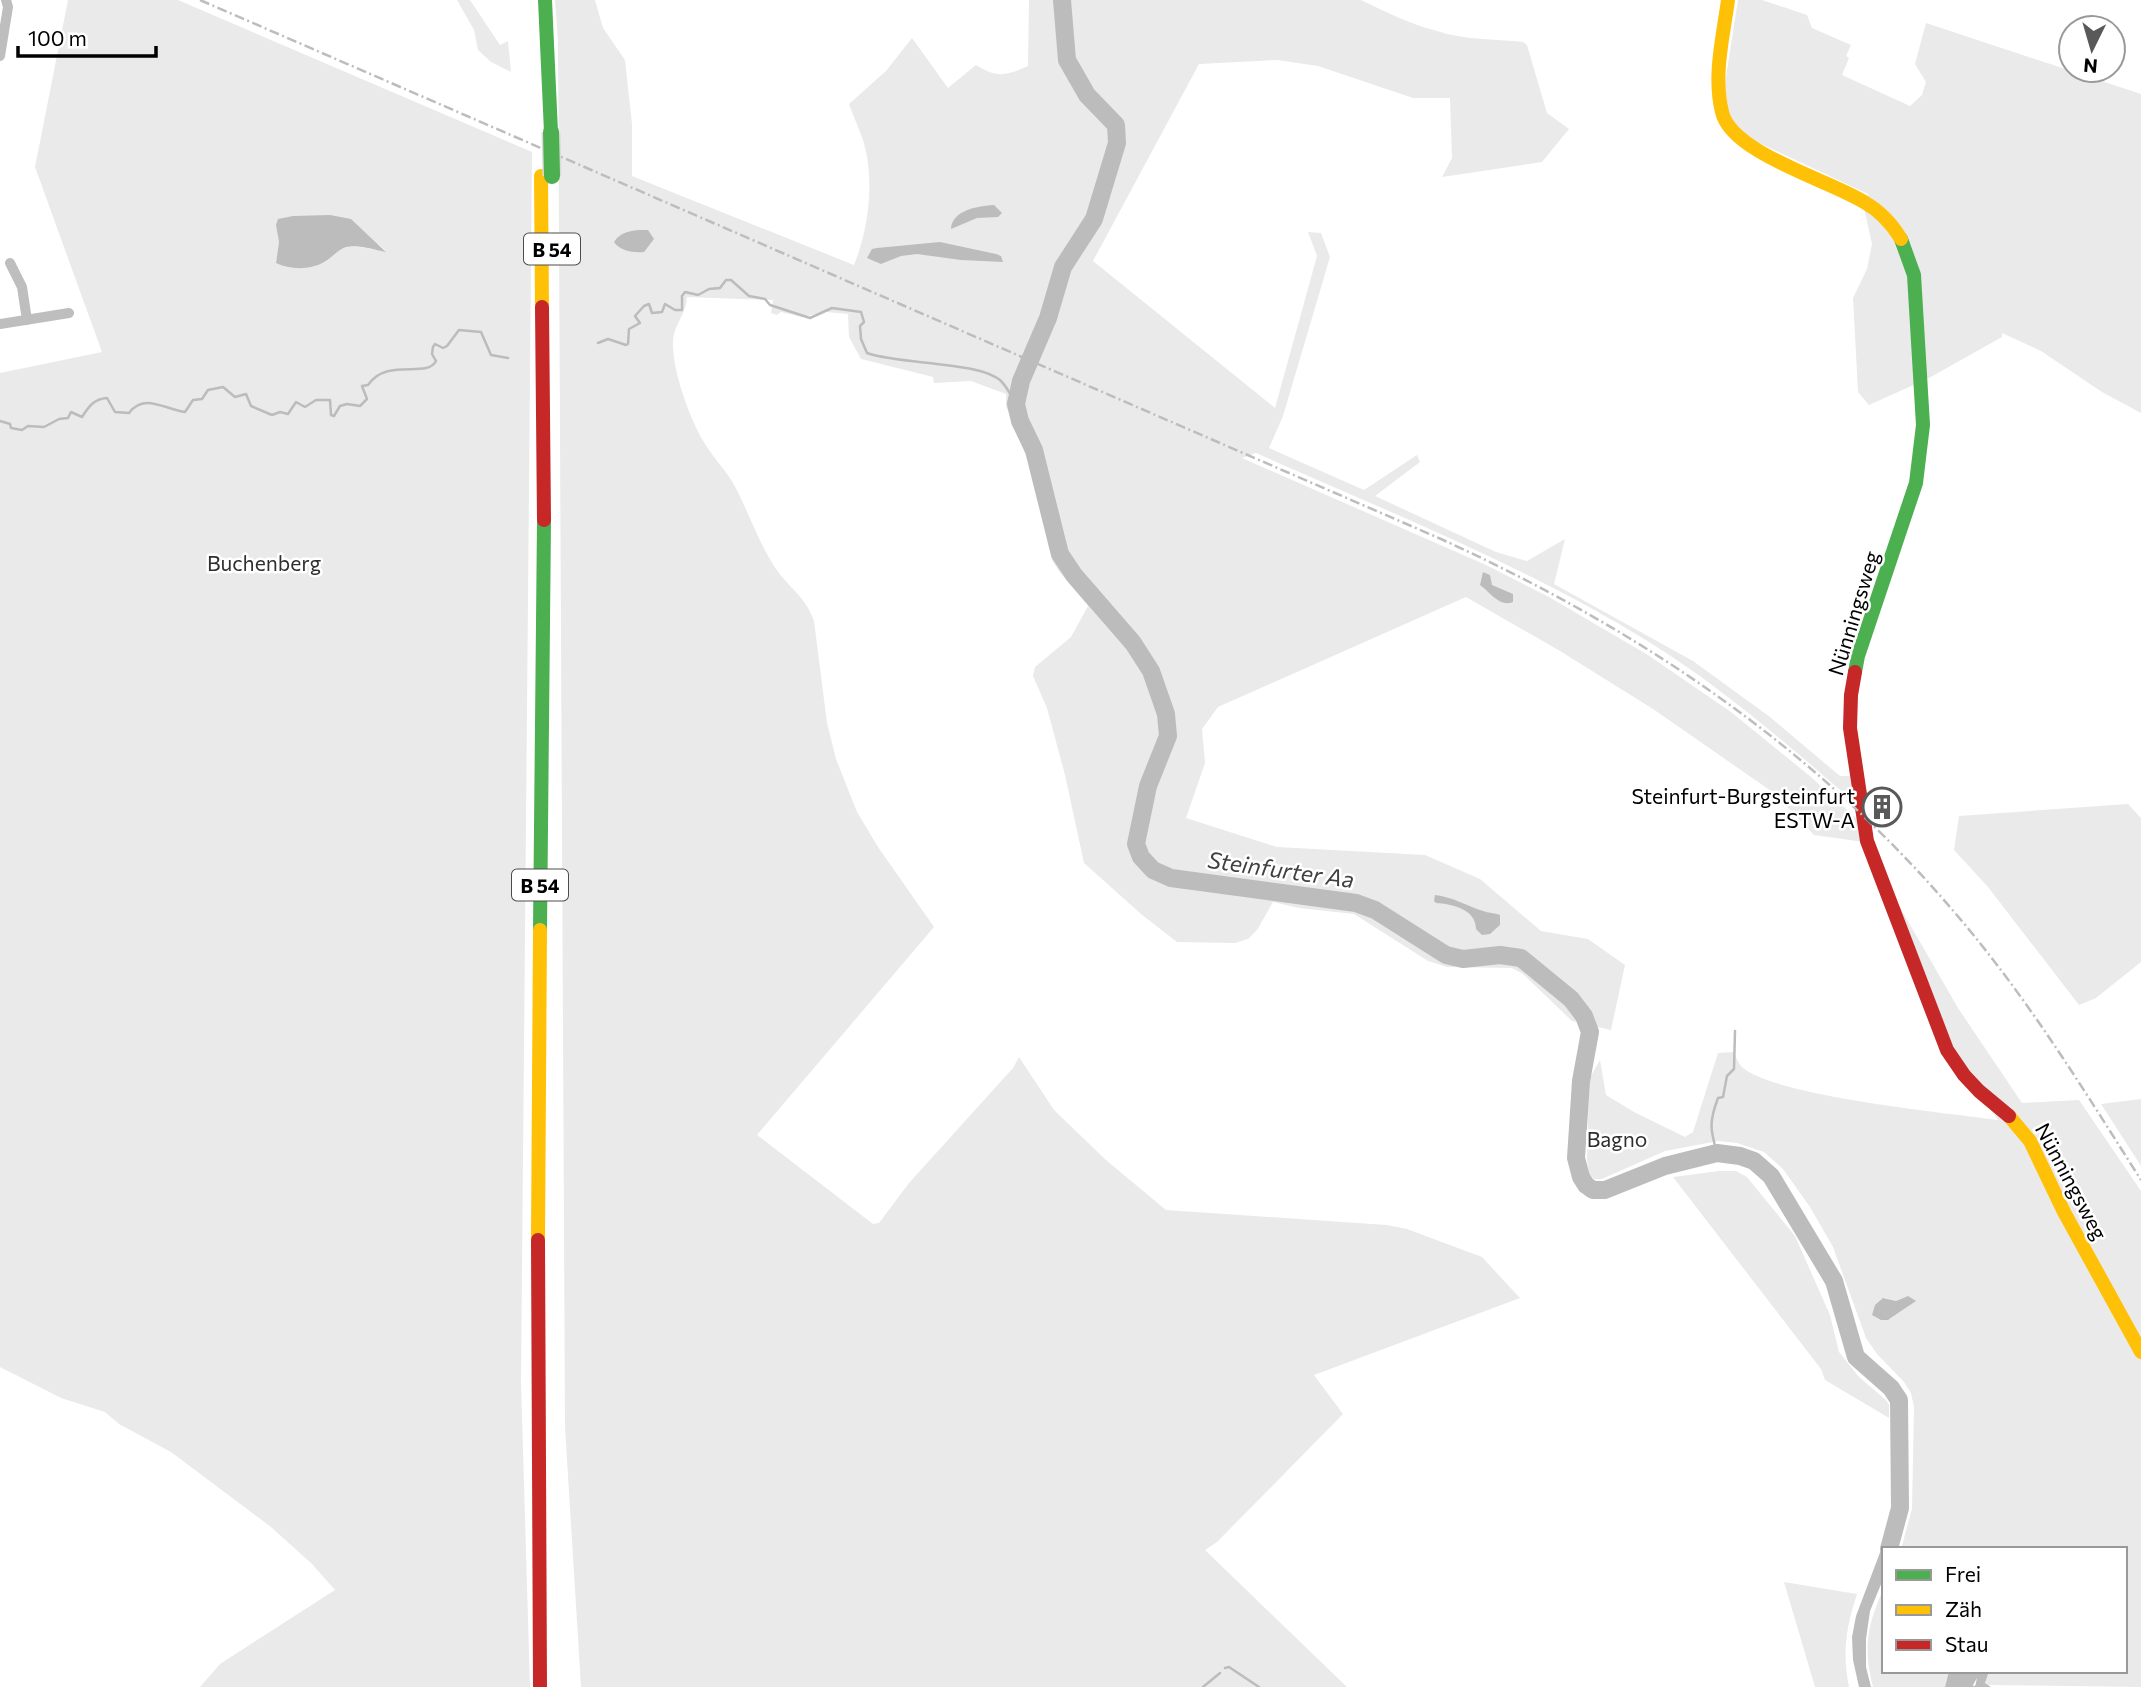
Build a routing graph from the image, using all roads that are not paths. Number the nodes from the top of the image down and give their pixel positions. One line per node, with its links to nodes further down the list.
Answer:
1 (6, 0): 5 (street)
2 (536, 0): 6 (main road, B 54)
3 (545, 0): 6 (main road, B 54)
4 (1728, 0): 11 (main road, Nünningsweg)
5 (0, 55)
6 (545, 132): 12 (main road, B 54, bridge)
7 (10, 263): 9 (street)
8 (69, 313): 9 (street)
9 (27, 320): 10 (street)
10 (0, 324)
11 (2141, 1352)
12 (543, 1630): 13 (main road, B 54); 14 (main road, B 54)
13 (540, 1687)
14 (549, 1687)

